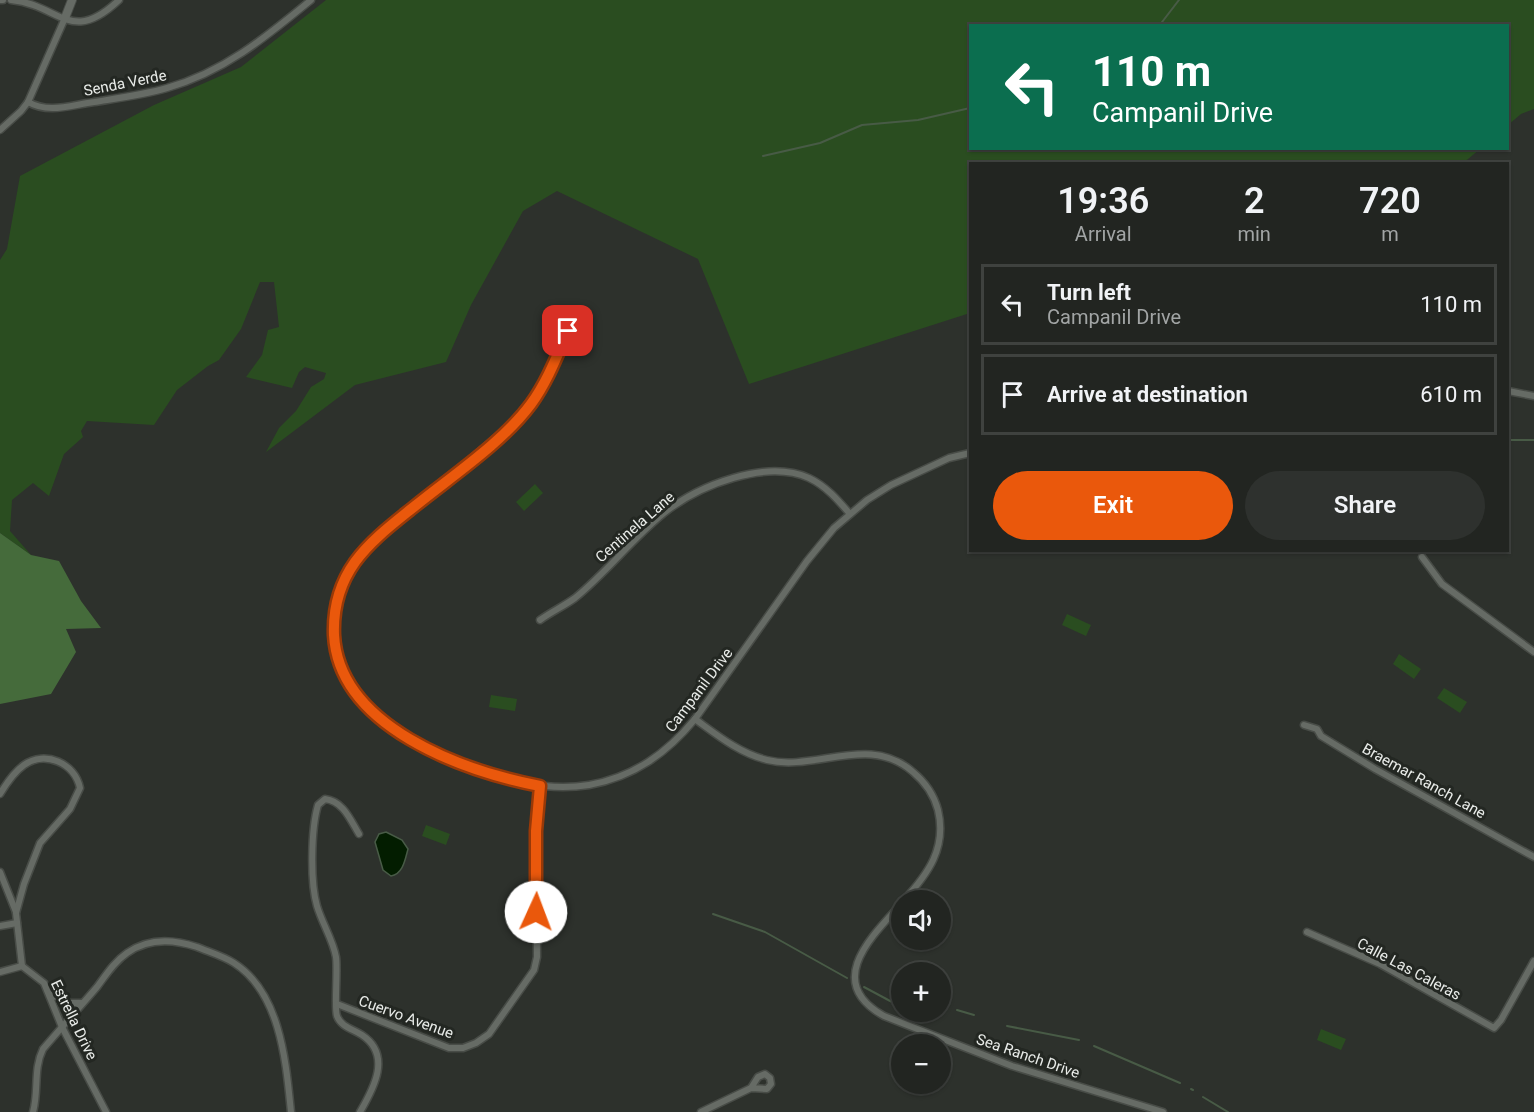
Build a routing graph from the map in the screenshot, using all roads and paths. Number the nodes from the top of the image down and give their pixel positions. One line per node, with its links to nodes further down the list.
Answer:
1 (11, 0): 5 (street)
2 (72, 0): 5 (street)
3 (119, 0): 5 (street)
4 (311, 0): 6 (street, Senda Verde)
5 (65, 18): 6 (street)
6 (28, 102): 7 (street)
7 (0, 130)
8 (568, 331): 18 (street, Campanil Drive)
9 (1509, 391): 10 (street)
10 (1534, 396)
11 (969, 453): 12 (street, Campanil Drive)
12 (850, 514): 14 (street, Centinela Lane); 16 (street, Campanil Drive)
13 (1422, 557): 15 (street)
14 (540, 620)
15 (1534, 652)
16 (695, 719): 18 (street, Campanil Drive); 23 (street, Sea Ranch Drive)
17 (1304, 725): 21 (street, Braemar Ranch Lane)
18 (540, 786): 34 (street, Cuervo Avenue)
19 (0, 794): 24 (street)
20 (359, 834): 34 (street, Cuervo Avenue)
21 (1534, 857)
22 (0, 872): 24 (street)
23 (913, 890)
24 (16, 913): 26 (street)
25 (891, 916): 42 (street, Sea Ranch Drive)
26 (17, 923): 27 (street); 30 (street)
27 (0, 926)
28 (1307, 932): 29 (street, Calle Las Caleras)
29 (1534, 961)
30 (22, 966): 31 (street); 32 (street, Estrella Drive)
31 (0, 972)
32 (50, 994): 33 (street); 35 (street, Estrella Drive)
33 (82, 1003): 35 (street); 39 (street)
34 (337, 1004): 40 (street, Cuervo Avenue)
35 (62, 1027): 37 (street); 38 (street, Estrella Drive)
36 (751, 1088): 41 (street)
37 (33, 1112)
38 (106, 1112)
39 (291, 1112)
40 (360, 1112)
41 (701, 1112)
42 (1163, 1112)

